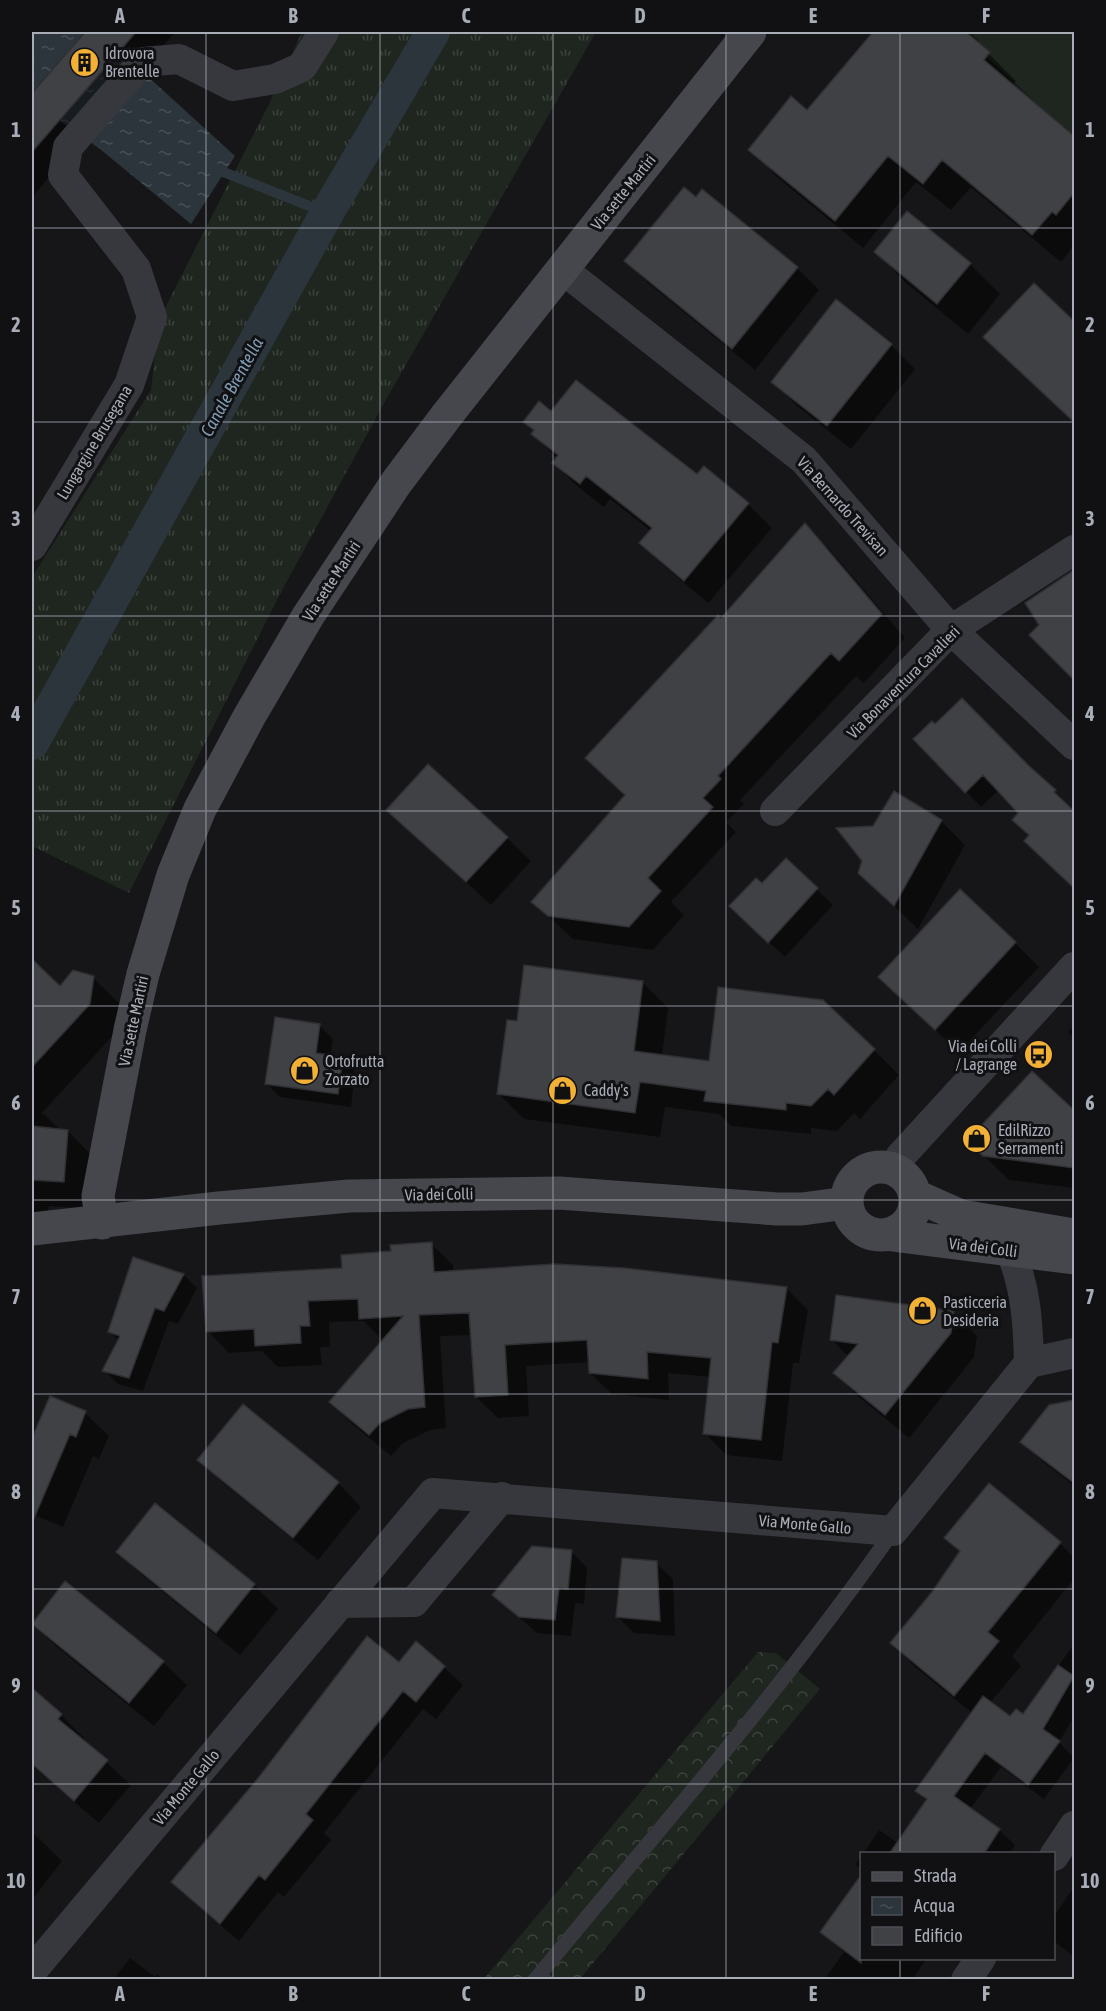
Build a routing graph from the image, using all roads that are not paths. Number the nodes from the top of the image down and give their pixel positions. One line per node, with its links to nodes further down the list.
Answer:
1 (324, 32): 4 (street, Lungargine Brusegana)
2 (750, 32): 3 (main road, Via sette Martiri)
3 (562, 269): 6 (street, Via Bernardo Trevisan); 13 (main road, Via sette Martiri)
4 (32, 546)
5 (1074, 550): 6 (street, Via Bonaventura Cavalieri)
6 (951, 630): 7 (street, Via Bernardo Trevisan); 8 (street, Via Bonaventura Cavalieri)
7 (1074, 745)
8 (775, 811)
9 (1074, 967): 10 (street)
10 (894, 1169): 11 (main road); 12 (main road)
11 (916, 1196): 15 (main road); 16 (main road, Via dei Colli)
12 (847, 1203): 13 (main road, Via dei Colli); 15 (main road, Via dei Colli)
13 (102, 1222): 14 (main road, Via dei Colli)
14 (32, 1229)
15 (892, 1235): 17 (main road, Via dei Colli)
16 (1074, 1235)
17 (1010, 1251): 18 (main road, Via dei Colli); 20 (street)
18 (1074, 1258)
19 (1074, 1353): 20 (street)
20 (1029, 1363): 22 (street)
21 (502, 1497): 22 (street, Via Monte Gallo); 23 (street); 23 (street, Via Monte Gallo)
22 (893, 1531): 28 (lane)
23 (340, 1603): 27 (street, Via Monte Gallo)
24 (1074, 1826): 25 (street)
25 (1055, 1853)
26 (980, 1960): 29 (street)
27 (32, 1971)
28 (535, 1980)
29 (966, 1980)

